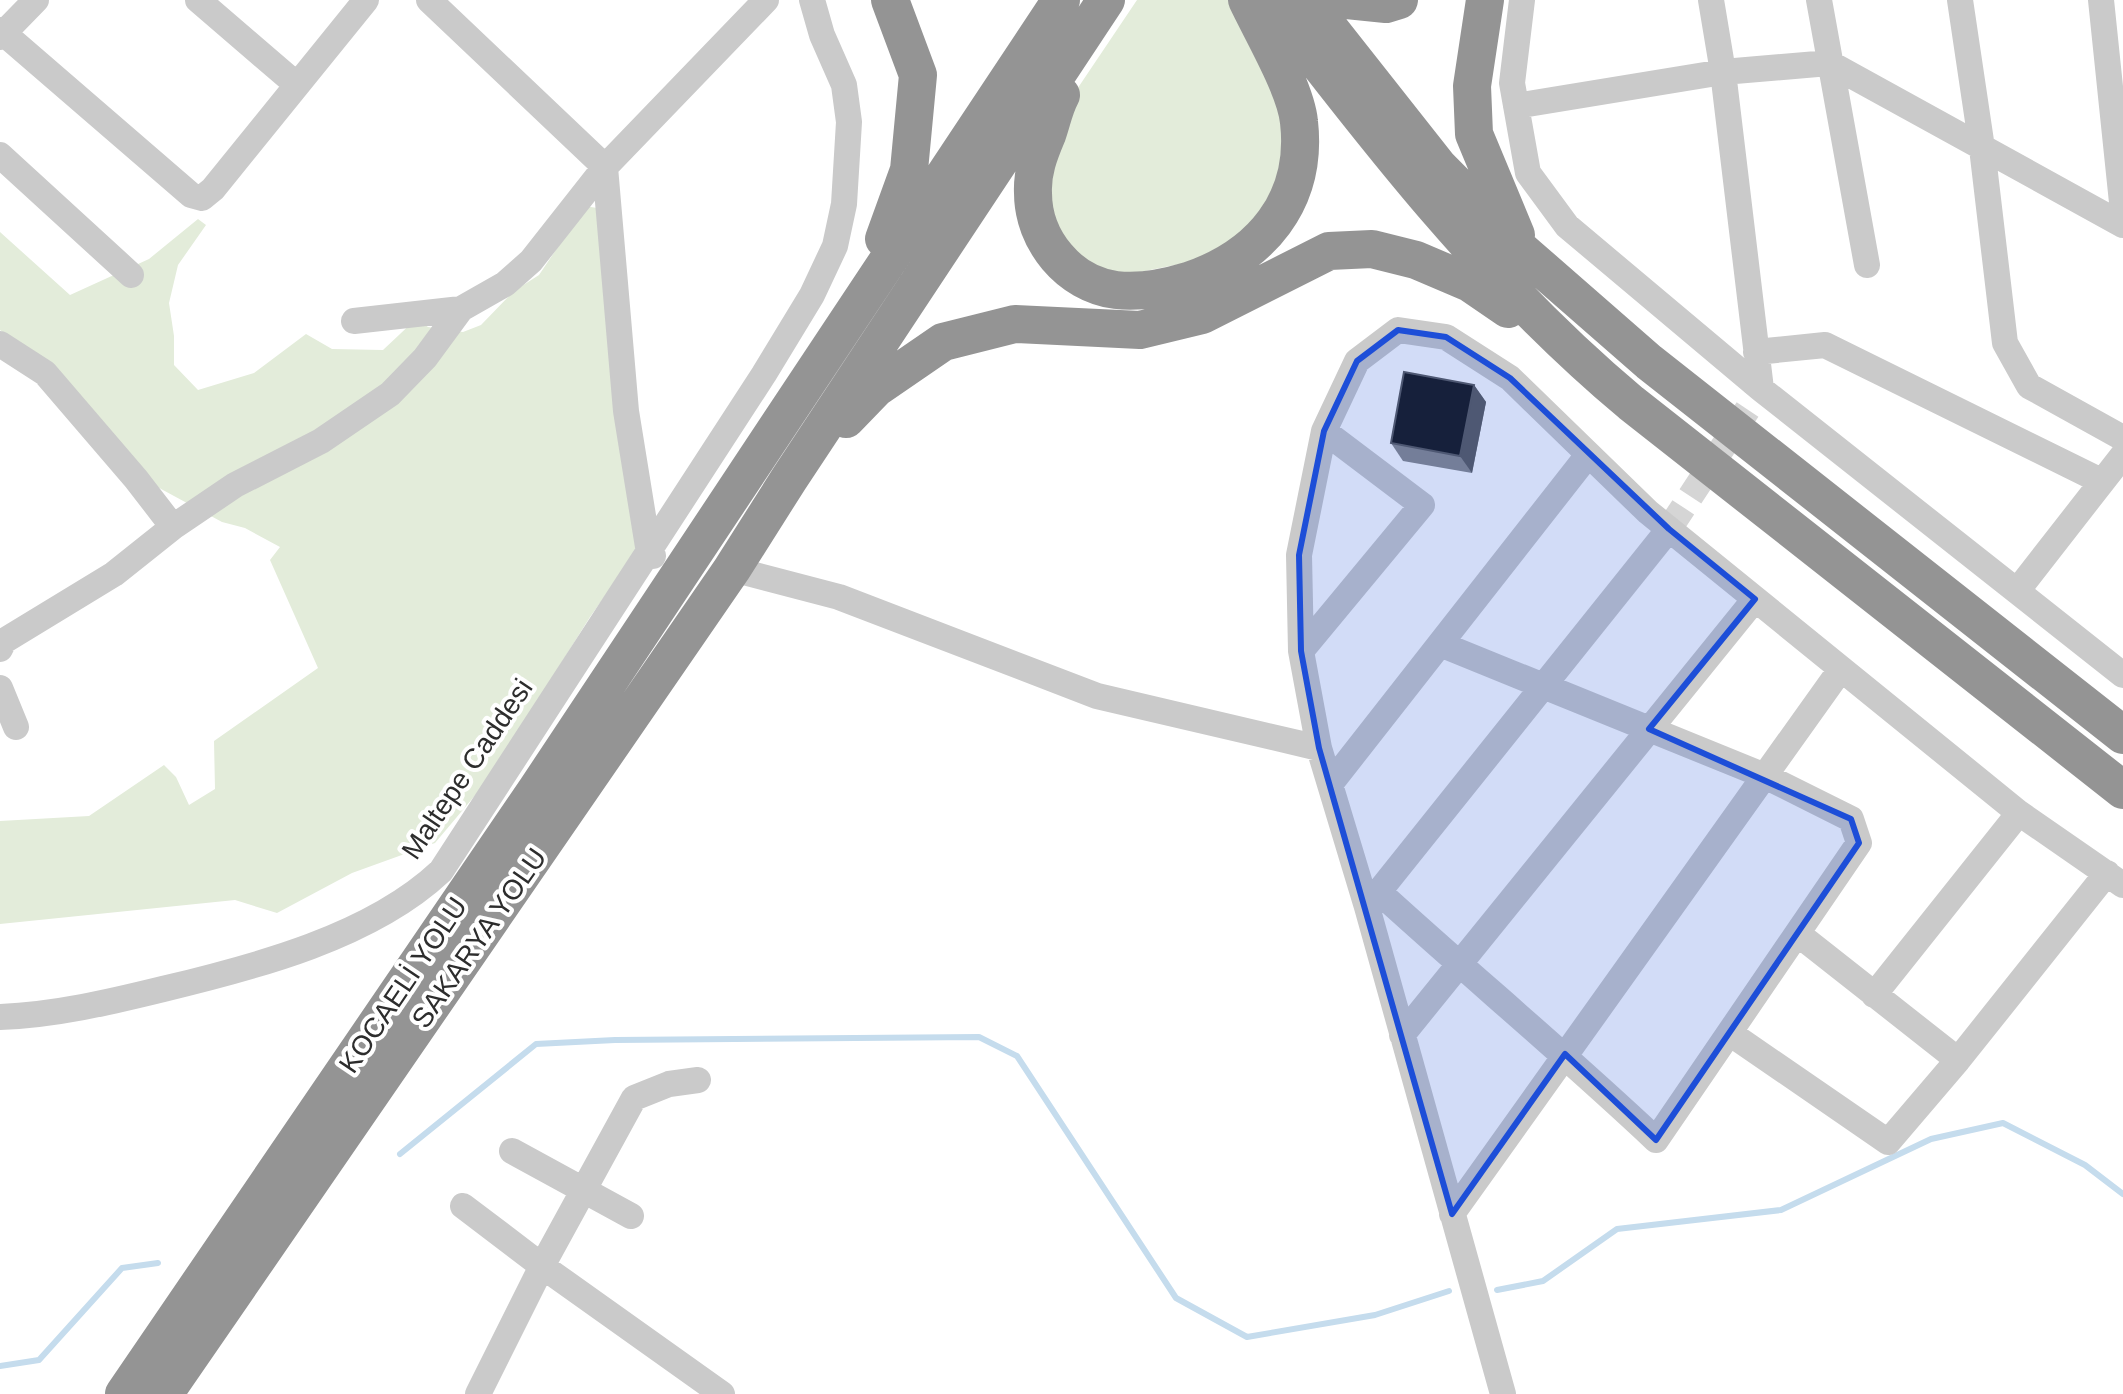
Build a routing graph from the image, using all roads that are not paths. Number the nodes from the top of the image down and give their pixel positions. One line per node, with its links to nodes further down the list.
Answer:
1 (36, 0): 21 (street)
2 (198, 0): 24 (street)
3 (366, 0): 24 (street)
4 (765, 0): 28 (street)
5 (812, 0): 48 (street, Maltepe Caddesi)
6 (890, 0): 48 (highway)
7 (1061, 0): 48 (highway)
8 (1109, 0): 9 (highway); 44 (highway)
9 (1247, 0)
10 (1270, 0): 38 (highway)
11 (1307, 0): 31 (highway)
12 (1347, 0): 13 (highway)
13 (1399, 0)
14 (1485, 0): 31 (highway)
15 (1522, 0): 25 (street)
16 (1711, 0): 23 (street)
17 (1819, 0): 22 (street)
18 (1960, 0): 26 (street)
19 (2101, 0): 29 (street)
20 (442, 4): 28 (street)
21 (1, 34): 24 (street)
22 (1829, 63): 23 (street); 26 (street); 32 (street)
23 (1723, 72): 25 (street); 37 (street)
24 (297, 85)
25 (1516, 106): 39 (street)
26 (1982, 148): 30 (street); 41 (street)
27 (0, 155): 33 (street)
28 (605, 167): 34 (street); 48 (street)
29 (2123, 212)
30 (2123, 225)
31 (1523, 252): 61 (highway)
32 (1867, 265)
33 (131, 275)
34 (461, 309): 35 (street); 46 (street)
35 (354, 321)
36 (0, 344): 46 (street)
37 (1756, 352): 39 (street); 45 (street)
38 (1573, 354): 44 (highway); 65 (highway)
39 (1761, 389): 50 (street)
40 (1324, 431): 42 (street); 54 (street); 54 (street)
41 (2123, 438)
42 (1588, 455): 47 (street); 52 (street)
43 (2123, 455): 45 (street)
44 (789, 479): 49 (highway, SAKARYA YOLU)
45 (2101, 481): 50 (street)
46 (173, 527): 53 (street)
47 (1669, 529): 51 (street); 57 (street)
48 (664, 563): 72 (street, Maltepe Caddesi); 84 (highway, KOCAELİ YOLU)
49 (732, 569): 62 (street); 85 (highway, SAKARYA YOLU)
50 (2017, 591): 56 (street)
51 (1755, 599): 55 (street); 60 (street)
52 (1440, 644): 57 (street); 64 (street)
53 (0, 649)
54 (1301, 651): 62 (street)
55 (1841, 669): 63 (street); 66 (street)
56 (2122, 672)
57 (1544, 686): 60 (street); 68 (street)
58 (0, 688): 59 (street)
59 (16, 727)
60 (1649, 729): 63 (street); 70 (street)
61 (2123, 735)
62 (1319, 748): 64 (street)
63 (1765, 776): 69 (street); 75 (street)
64 (1331, 783): 68 (street)
65 (2123, 790)
66 (2019, 813): 67 (street); 71 (street)
67 (2115, 879): 76 (street)
68 (1373, 900): 70 (street); 74 (street)
69 (1798, 934): 71 (street); 73 (street)
70 (1459, 964): 74 (street); 75 (street)
71 (1874, 995): 76 (street)
72 (0, 1017)
73 (1731, 1034): 75 (street); 76 (street)
74 (1402, 1035): 81 (street)
75 (1565, 1054): 81 (street)
76 (1958, 1060)
77 (698, 1080): 79 (street)
78 (512, 1151): 79 (street)
79 (584, 1190): 82 (street); 83 (street)
80 (463, 1206): 83 (street)
81 (1452, 1214): 88 (street)
82 (631, 1216)
83 (542, 1266): 86 (street); 87 (street)
84 (124, 1394)
85 (164, 1394)
86 (478, 1394)
87 (722, 1394)
88 (1503, 1394)

